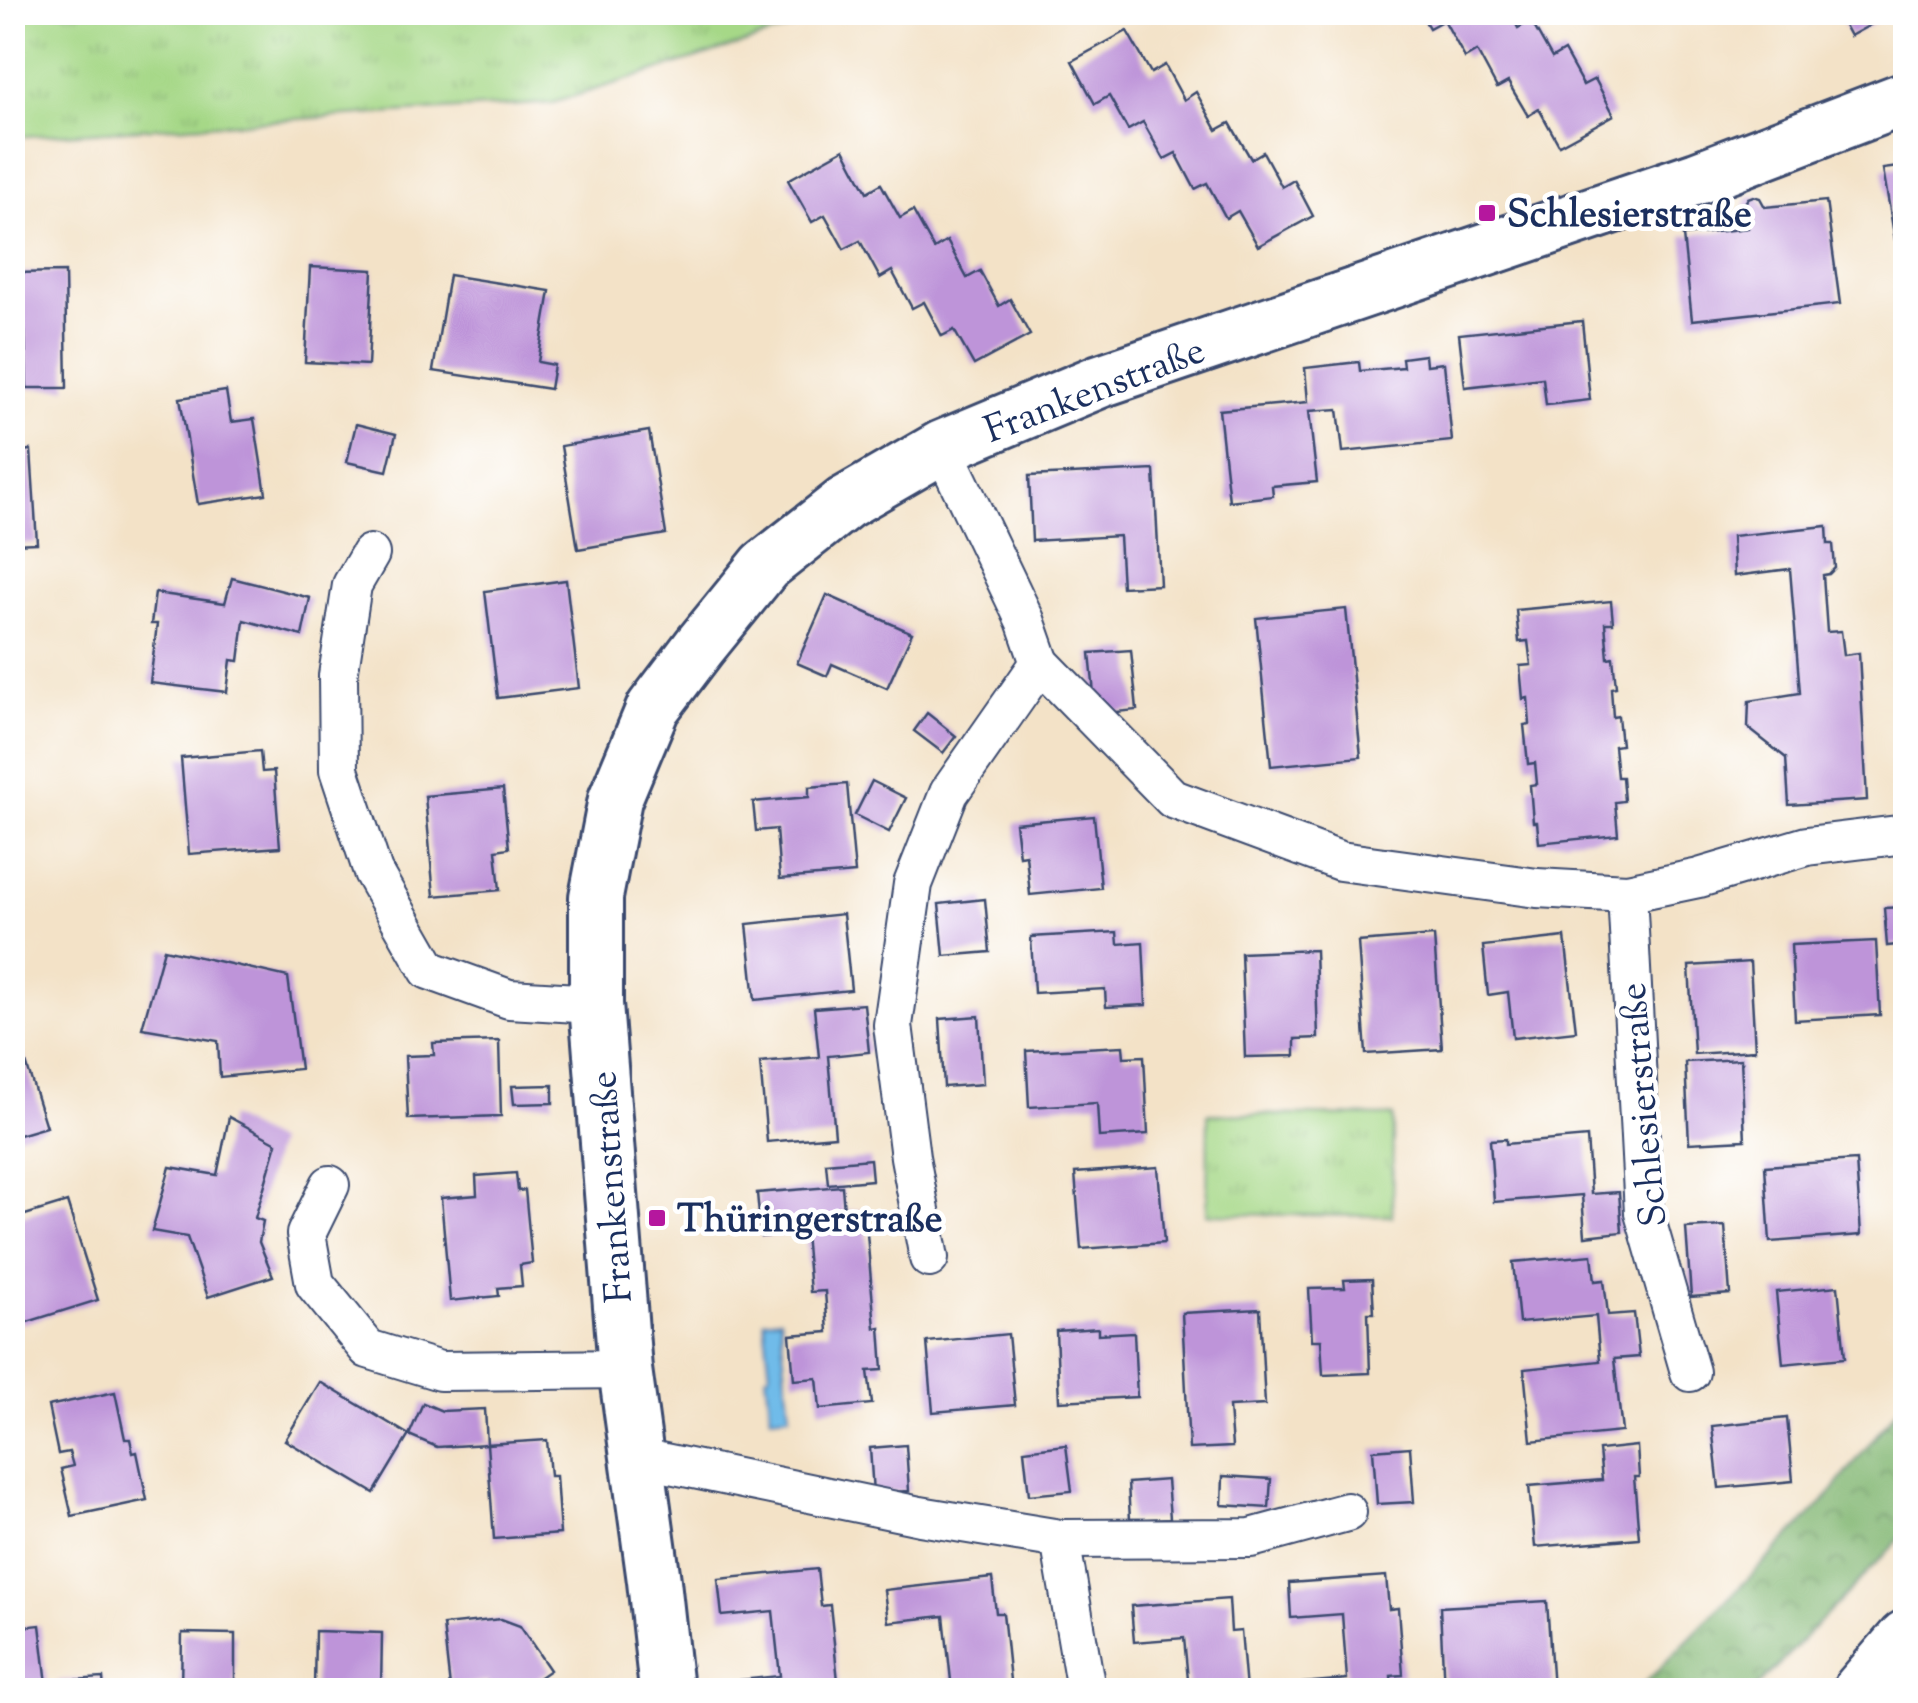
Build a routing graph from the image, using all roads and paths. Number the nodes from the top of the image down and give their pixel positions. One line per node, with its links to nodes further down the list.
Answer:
1 (1906, 98): 2 (street, Frankenstraße)
2 (942, 448): 4 (street); 7 (street, Frankenstraße)
3 (370, 554): 7 (street)
4 (1040, 663): 6 (street); 9 (street)
5 (1906, 834): 6 (street)
6 (1627, 893): 11 (street, Schlesierstraße)
7 (596, 1004): 10 (street, Frankenstraße)
8 (330, 1185): 10 (street)
9 (929, 1258)
10 (624, 1369): 12 (street, Frankenstraße)
11 (1690, 1372)
12 (636, 1457): 14 (street); 16 (street, Frankenstraße)
13 (1348, 1512): 14 (street)
14 (1060, 1539): 17 (street)
15 (1906, 1638): 18 (highway)
16 (666, 1690)
17 (1086, 1690)
18 (1861, 1690)

